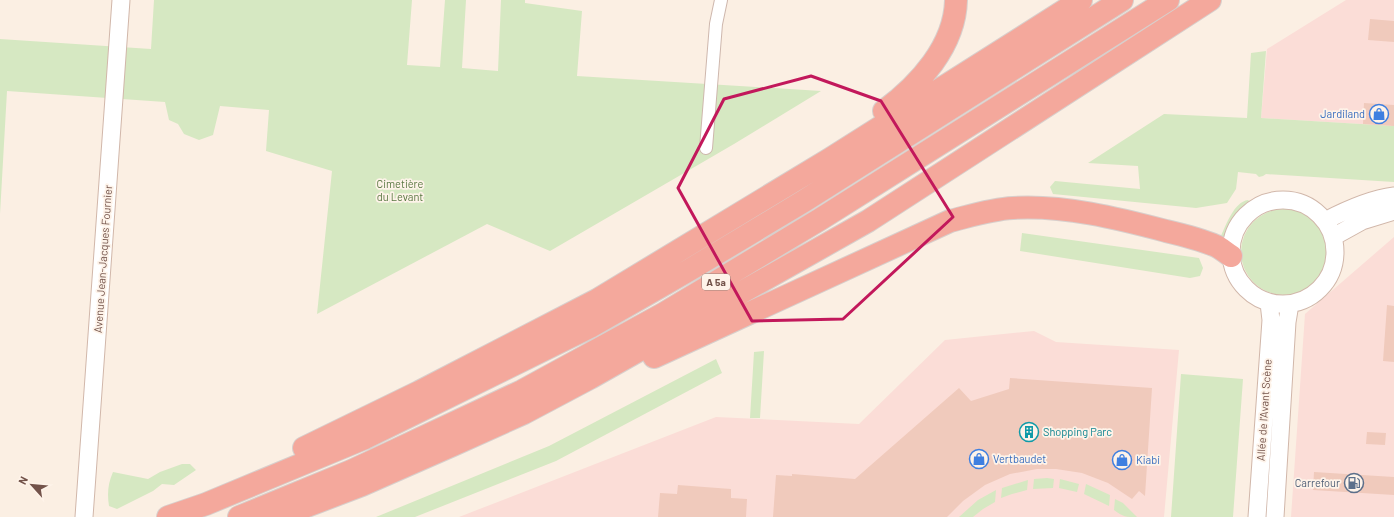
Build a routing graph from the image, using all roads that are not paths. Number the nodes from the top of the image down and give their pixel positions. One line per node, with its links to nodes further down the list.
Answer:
1 (121, 0): 19 (street, Avenue Jean-Jacques Fournier)
2 (721, 0): 8 (street)
3 (956, 0): 9 (highway)
4 (1081, 0): 9 (highway)
5 (1122, 0): 18 (highway, A 5a)
6 (1168, 0): 21 (highway, A 5a)
7 (1210, 0): 17 (highway)
8 (706, 148)
9 (830, 159): 18 (highway)
10 (1394, 196): 12 (street)
11 (1394, 211): 13 (street)
12 (1325, 221): 13 (street); 14 (street)
13 (1333, 237): 16 (street)
14 (1231, 256): 15 (street); 17 (highway)
15 (1269, 303): 16 (street); 23 (street, Allée de l'Avant Scène)
16 (1290, 304): 24 (street, Allée de l'Avant Scène)
17 (590, 378): 22 (highway)
18 (206, 504): 20 (highway, A 5a)
19 (84, 517)
20 (168, 517)
21 (239, 517)
22 (278, 517)
23 (1257, 517)
24 (1275, 517)

